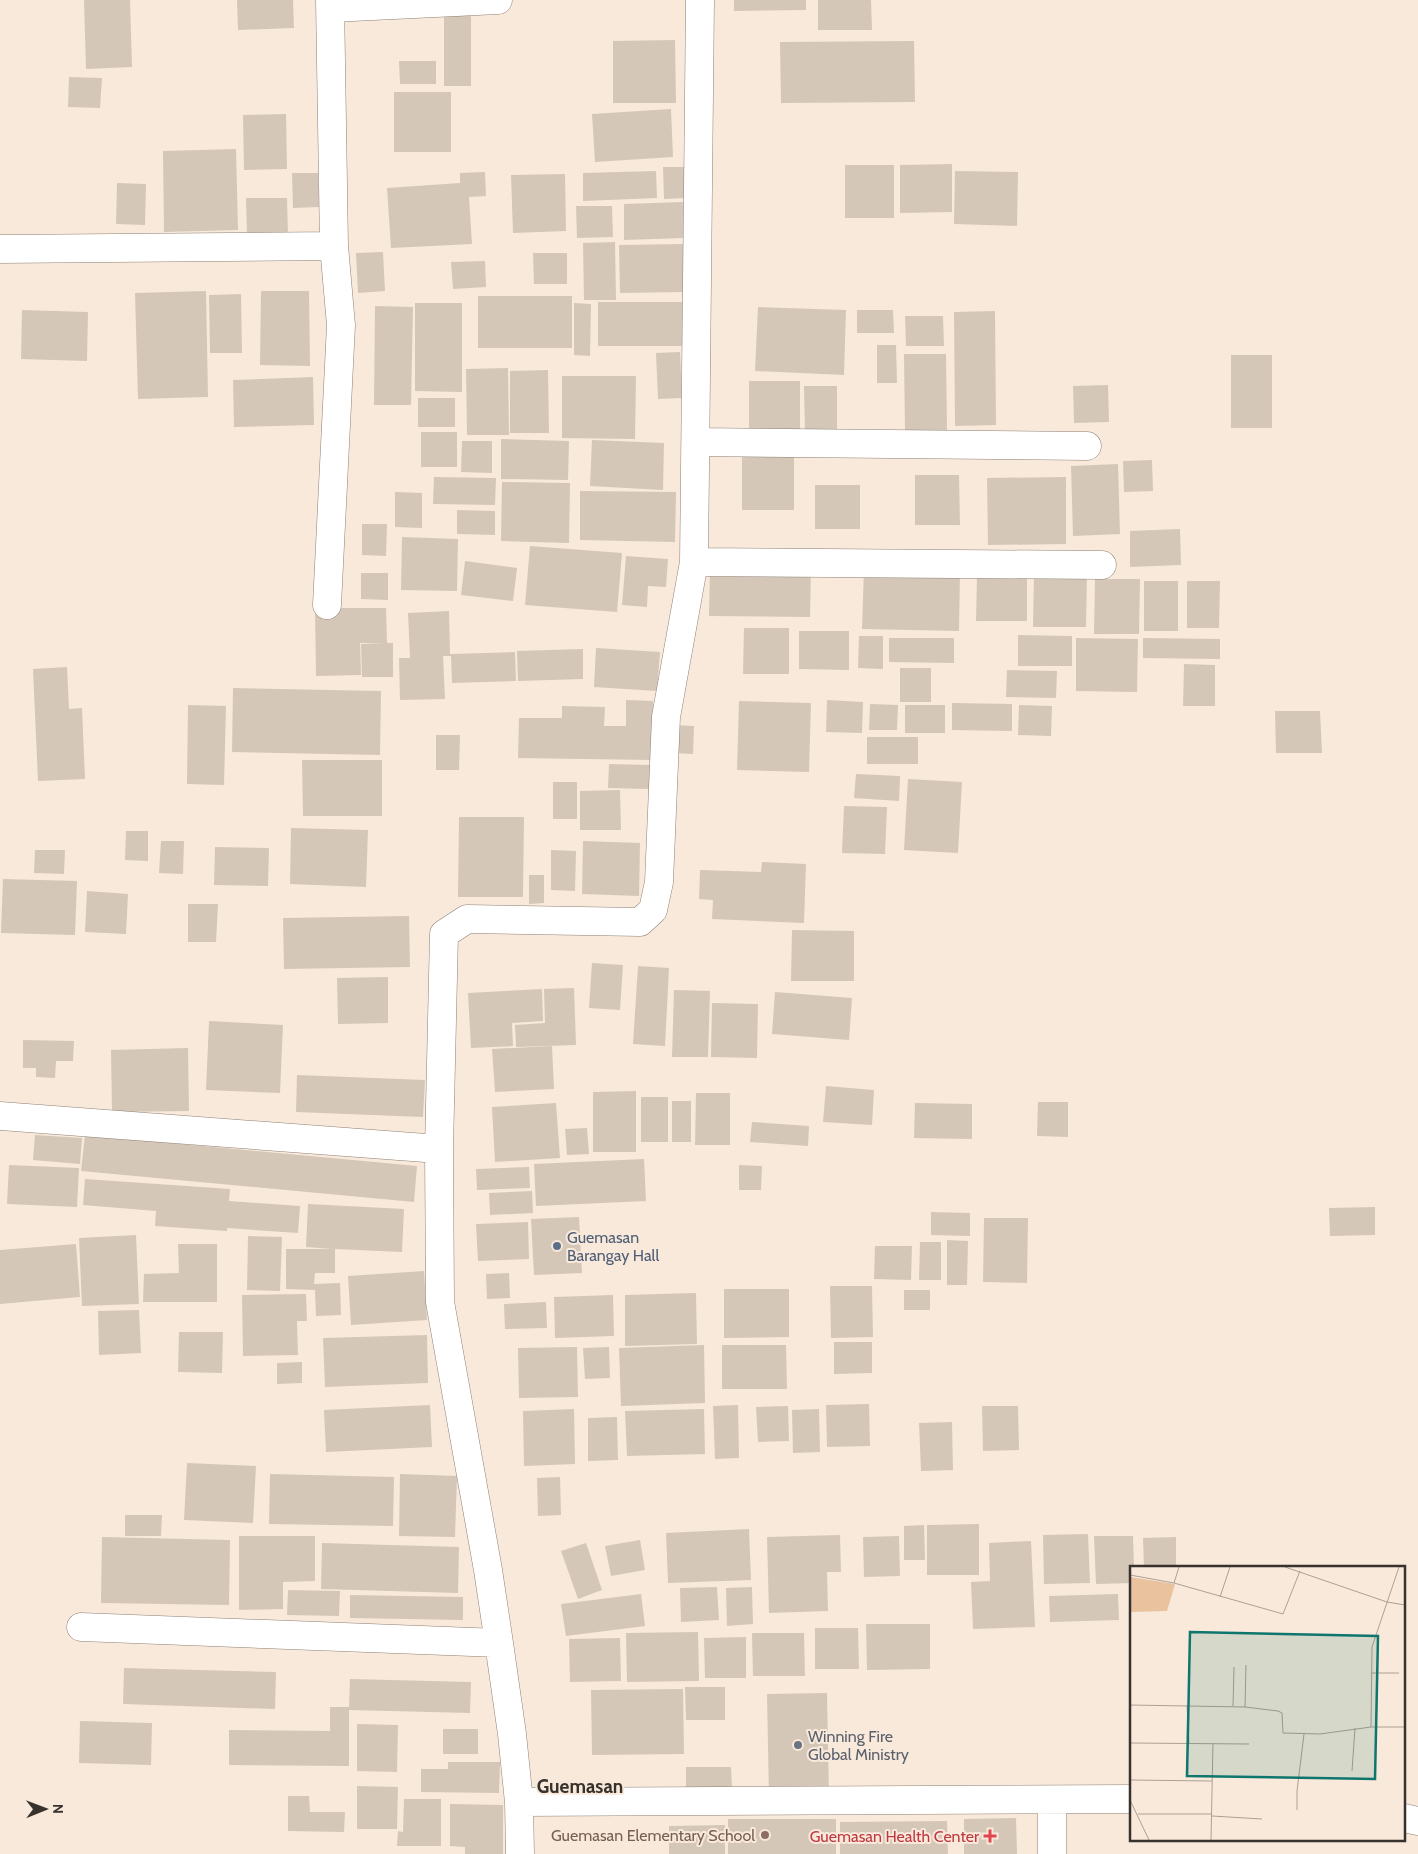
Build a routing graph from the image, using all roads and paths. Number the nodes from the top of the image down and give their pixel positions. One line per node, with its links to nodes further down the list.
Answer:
1 (498, 0): 3 (street)
2 (700, 0): 6 (street)
3 (330, 4): 4 (street)
4 (334, 246): 5 (street); 10 (street)
5 (0, 249)
6 (696, 442): 7 (street); 8 (street)
7 (1087, 446)
8 (694, 562): 9 (street); 12 (street)
9 (1102, 565)
10 (327, 605)
11 (0, 1116): 12 (street)
12 (439, 1149): 14 (street)
13 (81, 1627): 14 (street)
14 (499, 1643): 17 (street)
15 (1130, 1799): 16 (street)
16 (1052, 1800): 17 (street); 19 (street)
17 (519, 1802): 18 (street)
18 (520, 1854)
19 (1052, 1854)

